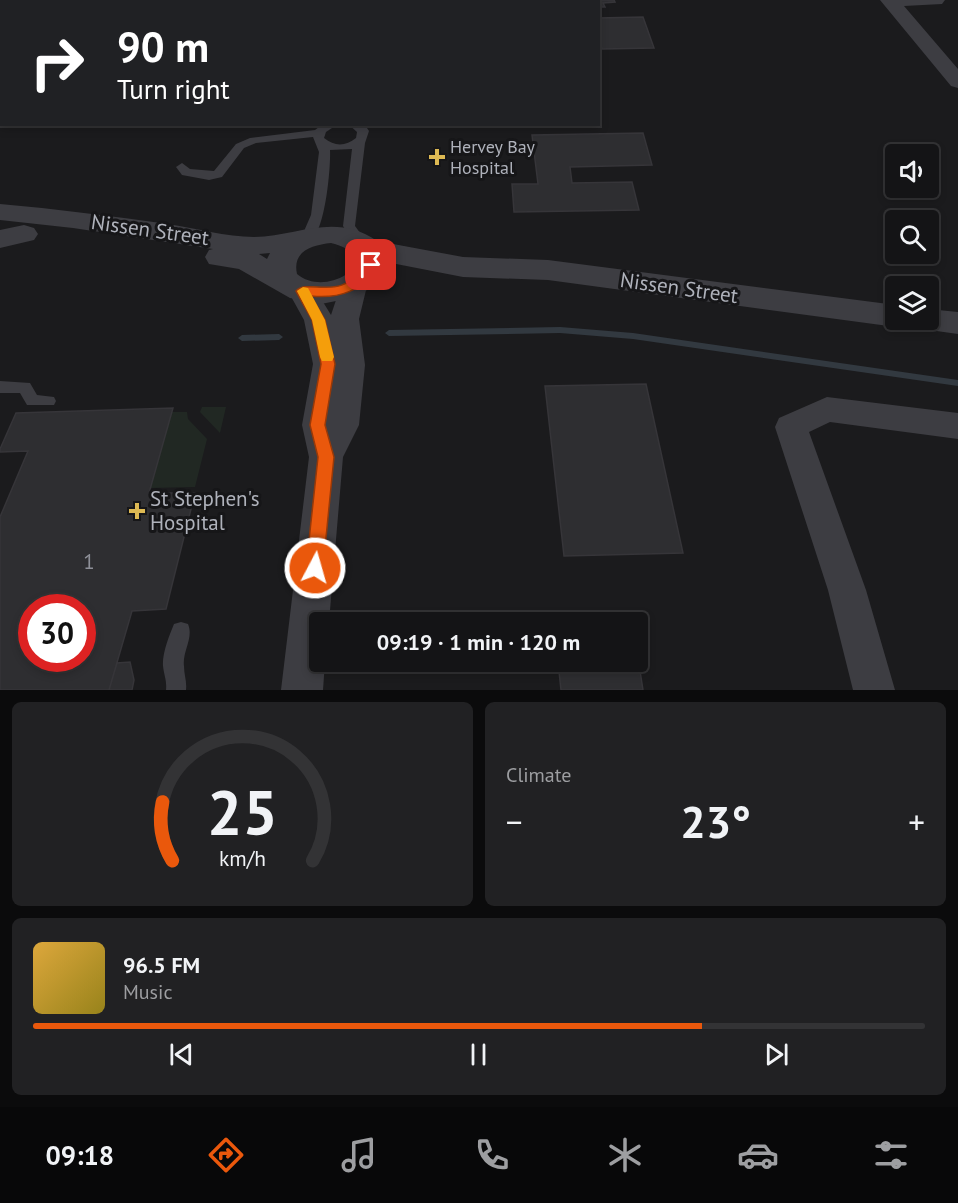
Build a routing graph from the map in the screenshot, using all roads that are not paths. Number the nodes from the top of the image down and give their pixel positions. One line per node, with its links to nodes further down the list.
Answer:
1 (889, 0): 2 (street); 3 (street)
2 (936, 0)
3 (958, 82)
4 (359, 126): 6 (lane)
5 (323, 133): 6 (lane); 7 (lane); 8 (lane); 11 (lane)
6 (358, 143): 12 (lane)
7 (182, 167)
8 (184, 181)
9 (0, 212): 11 (street, Nissen Street)
10 (8, 235): 15 (street, Nissen Street)
11 (304, 239): 12 (street); 15 (street)
12 (364, 245): 13 (street, Nissen Street); 14 (street)
13 (463, 267): 14 (street, Nissen Street); 16 (street, Nissen Street)
14 (357, 284): 15 (street); 21 (street)
15 (292, 285): 21 (street)
16 (885, 315)
17 (939, 321): 18 (street)
18 (958, 323)
19 (0, 387): 20 (lane)
20 (48, 401)
21 (333, 404): 25 (street)
22 (958, 426): 26 (street)
23 (181, 631): 24 (lane)
24 (176, 686)
25 (302, 690)
26 (874, 690)

